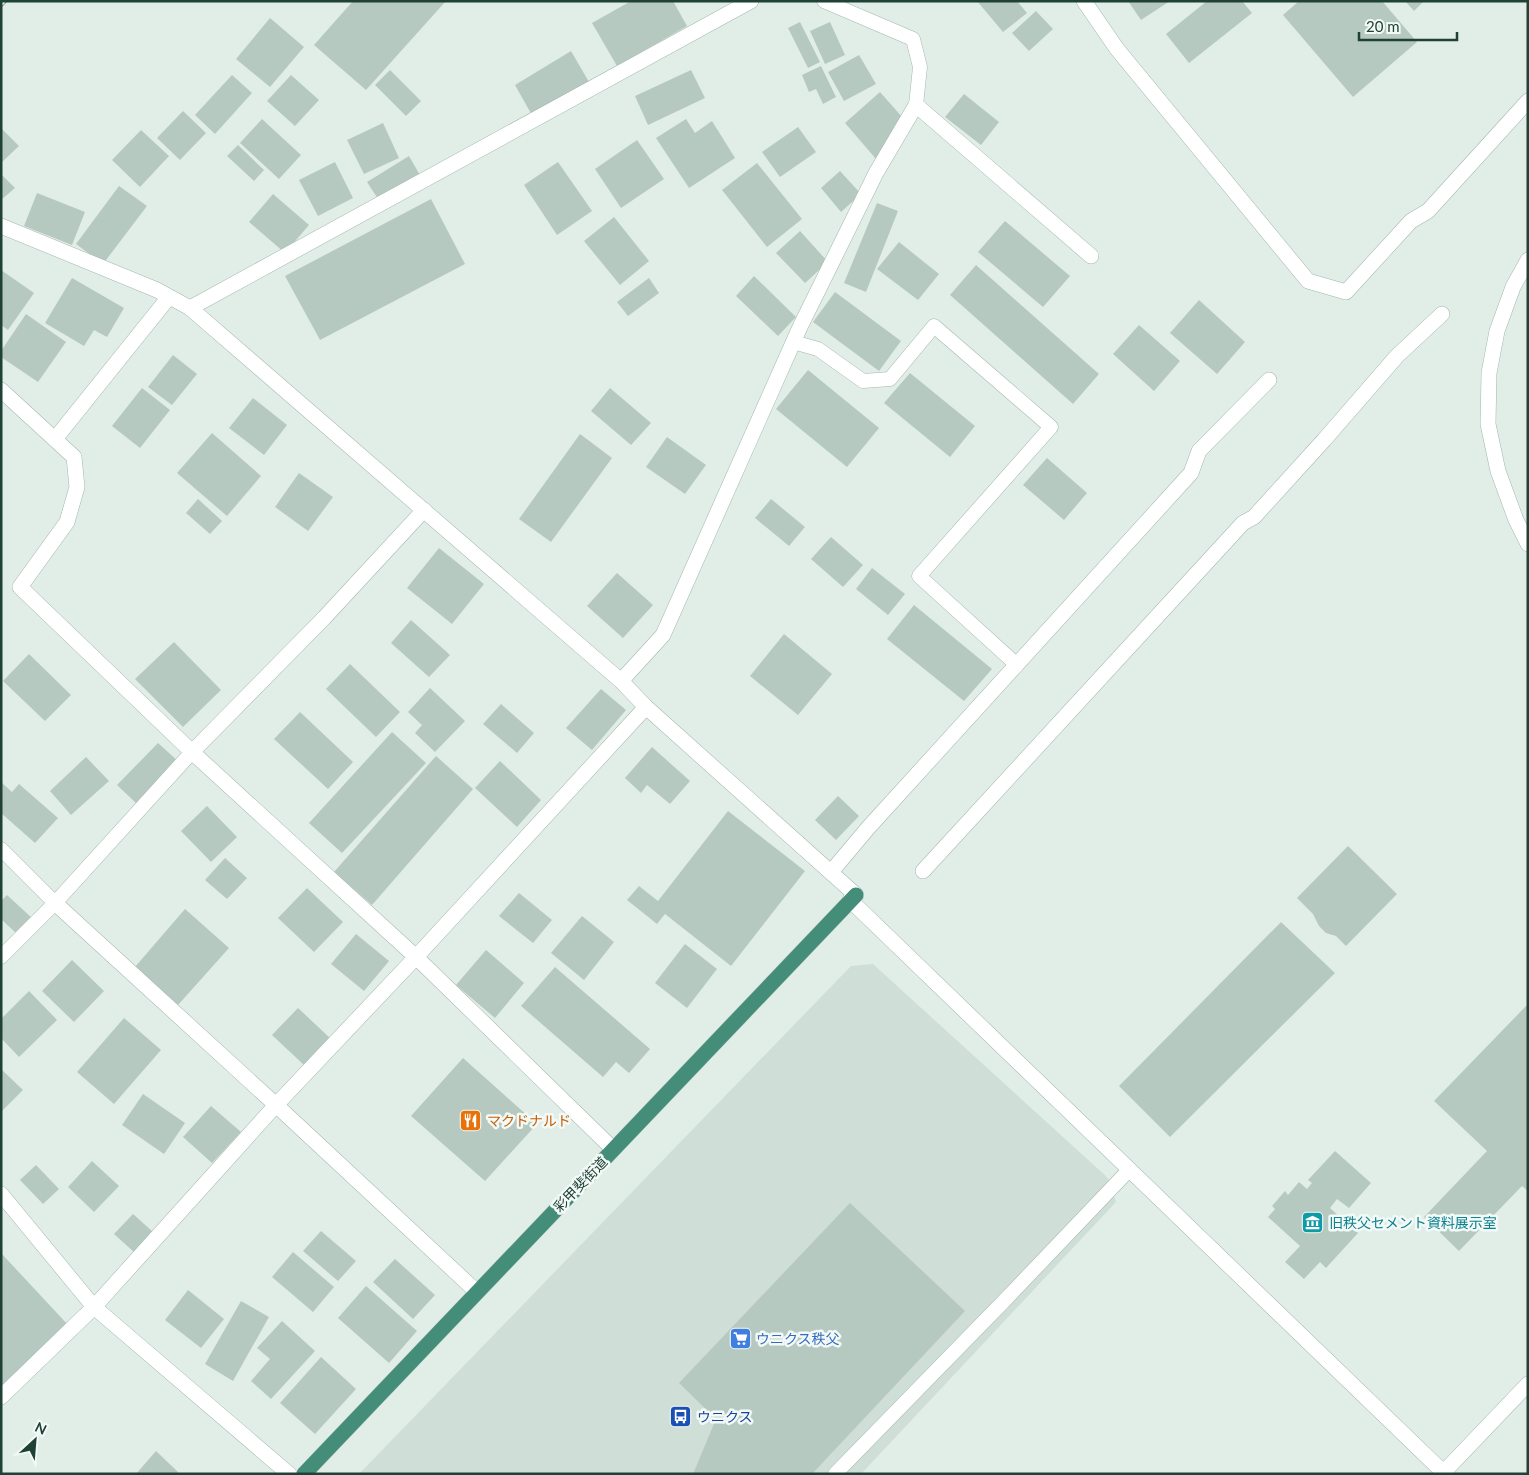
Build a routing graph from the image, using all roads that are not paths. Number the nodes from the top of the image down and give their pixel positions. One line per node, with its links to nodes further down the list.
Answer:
1 (751, 1): 10 (street)
2 (824, 1): 5 (lane)
3 (1084, 1): 4 (street)
4 (1528, 101)
5 (916, 105): 7 (street); 12 (street)
6 (1, 226): 9 (street)
7 (1091, 256)
8 (1528, 260): 17 (street)
9 (169, 297): 10 (street); 15 (street)
10 (190, 308): 16 (street)
11 (1442, 314): 23 (street)
12 (793, 342): 18 (lane); 19 (street)
13 (1269, 380): 18 (street)
14 (1, 390): 15 (street)
15 (55, 439): 21 (street)
16 (424, 510): 19 (street); 21 (street)
17 (1528, 544)
18 (1017, 665): 24 (street)
19 (621, 680): 20 (street)
20 (646, 707): 24 (street); 27 (street)
21 (192, 752): 26 (lane); 27 (street)
22 (1, 849): 26 (lane)
23 (923, 871)
24 (831, 872): 25 (street)
25 (853, 897): 30 (highway, 彩甲斐街道); 31 (street)
26 (54, 903): 28 (lane); 29 (street)
27 (416, 957): 29 (street); 30 (street)
28 (1, 958)
29 (276, 1104): 33 (street); 34 (street)
30 (613, 1150): 33 (highway, 彩甲斐街道)
31 (1129, 1170): 37 (street); 40 (lane)
32 (1, 1194): 34 (street)
33 (477, 1292): 39 (highway, 彩甲斐街道)
34 (94, 1307): 36 (street); 38 (street)
35 (1528, 1384): 37 (street)
36 (1, 1397)
37 (1443, 1473)
38 (289, 1474)
39 (304, 1474)
40 (835, 1474)

